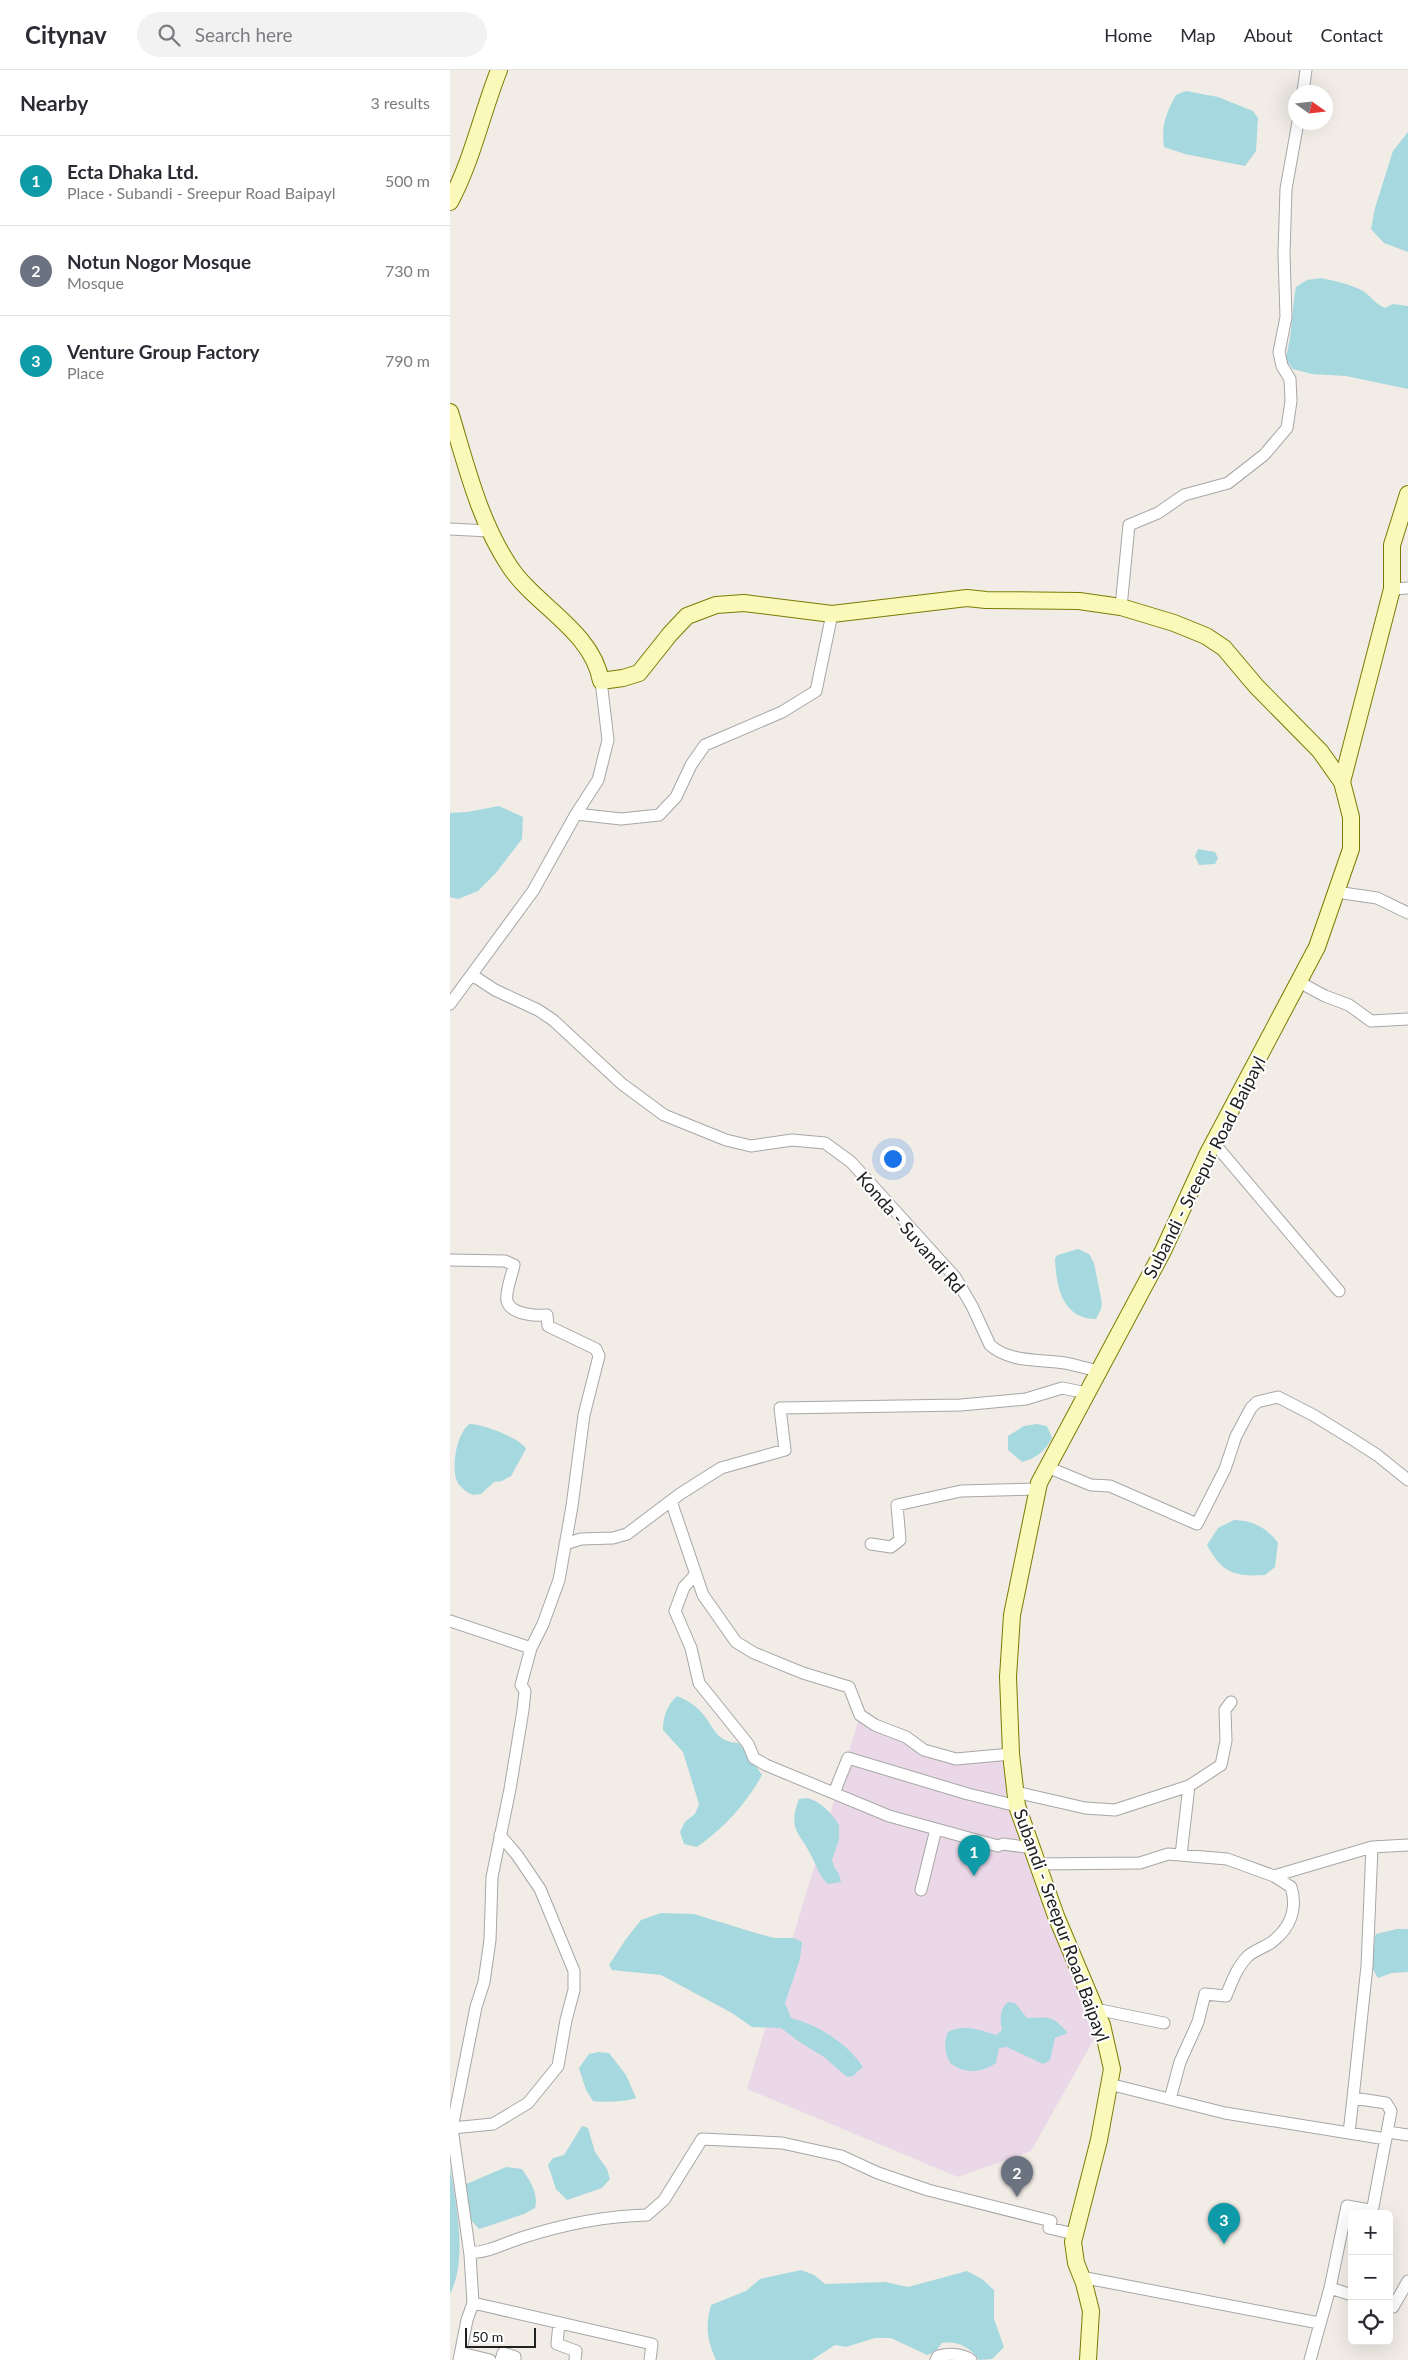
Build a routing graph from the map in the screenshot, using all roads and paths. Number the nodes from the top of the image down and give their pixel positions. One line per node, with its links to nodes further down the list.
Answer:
1 (499, 70): 5 (street)
2 (1306, 70): 3 (street)
3 (1304, 85)
4 (1297, 130): 11 (street)
5 (450, 202)
6 (450, 412): 9 (street)
7 (1408, 494): 10 (street)
8 (450, 530): 9 (street)
9 (489, 531): 13 (street)
10 (1400, 588): 14 (street)
11 (1121, 607): 12 (street, Subandi - Sreepur Road Baipayl); 14 (street, Subandi - Sreepur Road Baipayl)
12 (832, 614): 13 (street, Subandi - Sreepur Road Baipayl); 15 (street)
13 (600, 681): 15 (street)
14 (1342, 782): 16 (street, Subandi - Sreepur Road Baipayl)
15 (576, 814): 18 (street)
16 (1336, 892): 17 (street); 19 (street, Subandi - Sreepur Road Baipayl)
17 (1408, 913)
18 (472, 975): 20 (street); 25 (street, Konda - Suvandi Rd)
19 (1299, 982): 21 (street); 22 (street, Subandi - Sreepur Road Baipayl)
20 (450, 1004)
21 (1408, 1019)
22 (1214, 1142): 24 (street); 25 (street, Subandi - Sreepur Road Baipayl)
23 (450, 1260): 31 (street)
24 (1339, 1291)
25 (1099, 1372): 26 (street, Subandi - Sreepur Road Baipayl)
26 (1087, 1393): 27 (street, Subandi - Sreepur Road Baipayl); 30 (street)
27 (1047, 1467): 28 (street); 29 (street, Subandi - Sreepur Road Baipayl)
28 (1408, 1480)
29 (1038, 1489): 32 (street); 37 (street, Subandi - Sreepur Road Baipayl)
30 (671, 1501): 31 (street); 33 (street)
31 (565, 1544): 35 (street)
32 (871, 1544)
33 (696, 1574): 37 (street); 39 (street)
34 (450, 1621): 35 (street)
35 (532, 1648): 42 (street)
36 (1231, 1702): 38 (street)
37 (1011, 1754): 40 (street, Subandi - Sreepur Road Baipayl)
38 (1188, 1786): 40 (street); 45 (street)
39 (834, 1794): 40 (street); 41 (street)
40 (1017, 1799): 46 (street, Subandi - Sreepur Road Baipayl)
41 (936, 1829): 46 (street); 48 (street)
42 (500, 1836): 54 (street); 54 (street)
43 (1408, 1845): 44 (street)
44 (1372, 1847): 47 (street); 52 (street)
45 (1181, 1855): 46 (street); 47 (street)
46 (1034, 1856): 49 (street, Subandi - Sreepur Road Baipayl)
47 (1274, 1876): 53 (street)
48 (921, 1890)
49 (1095, 2009): 50 (street); 51 (street, Subandi - Sreepur Road Baipayl)
50 (1164, 2023)
51 (1109, 2084): 53 (street); 58 (street, Subandi - Sreepur Road Baipayl)
52 (1353, 2098): 55 (street); 56 (street)
53 (1170, 2099): 55 (street)
54 (452, 2128): 59 (street)
55 (1349, 2133): 56 (street)
56 (1387, 2135): 57 (street); 62 (street)
57 (1408, 2135)
58 (1074, 2234): 59 (street); 60 (street, Subandi - Sreepur Road Baipayl)
59 (470, 2254): 64 (street)
60 (1081, 2277): 66 (street); 76 (street, Subandi - Sreepur Road Baipayl)
61 (1408, 2281): 65 (street)
62 (1330, 2288): 63 (street); 66 (street)
63 (1348, 2294)
64 (473, 2303): 67 (street); 68 (street)
65 (1393, 2308)
66 (1319, 2323): 77 (street)
67 (559, 2324): 72 (street); 73 (street)
68 (460, 2357): 69 (street)
69 (490, 2360)
70 (501, 2360): 71 (street)
71 (515, 2360)
72 (575, 2360)
73 (650, 2360)
74 (936, 2360): 75 (street)
75 (971, 2360)
76 (1088, 2360)
77 (1310, 2360)

